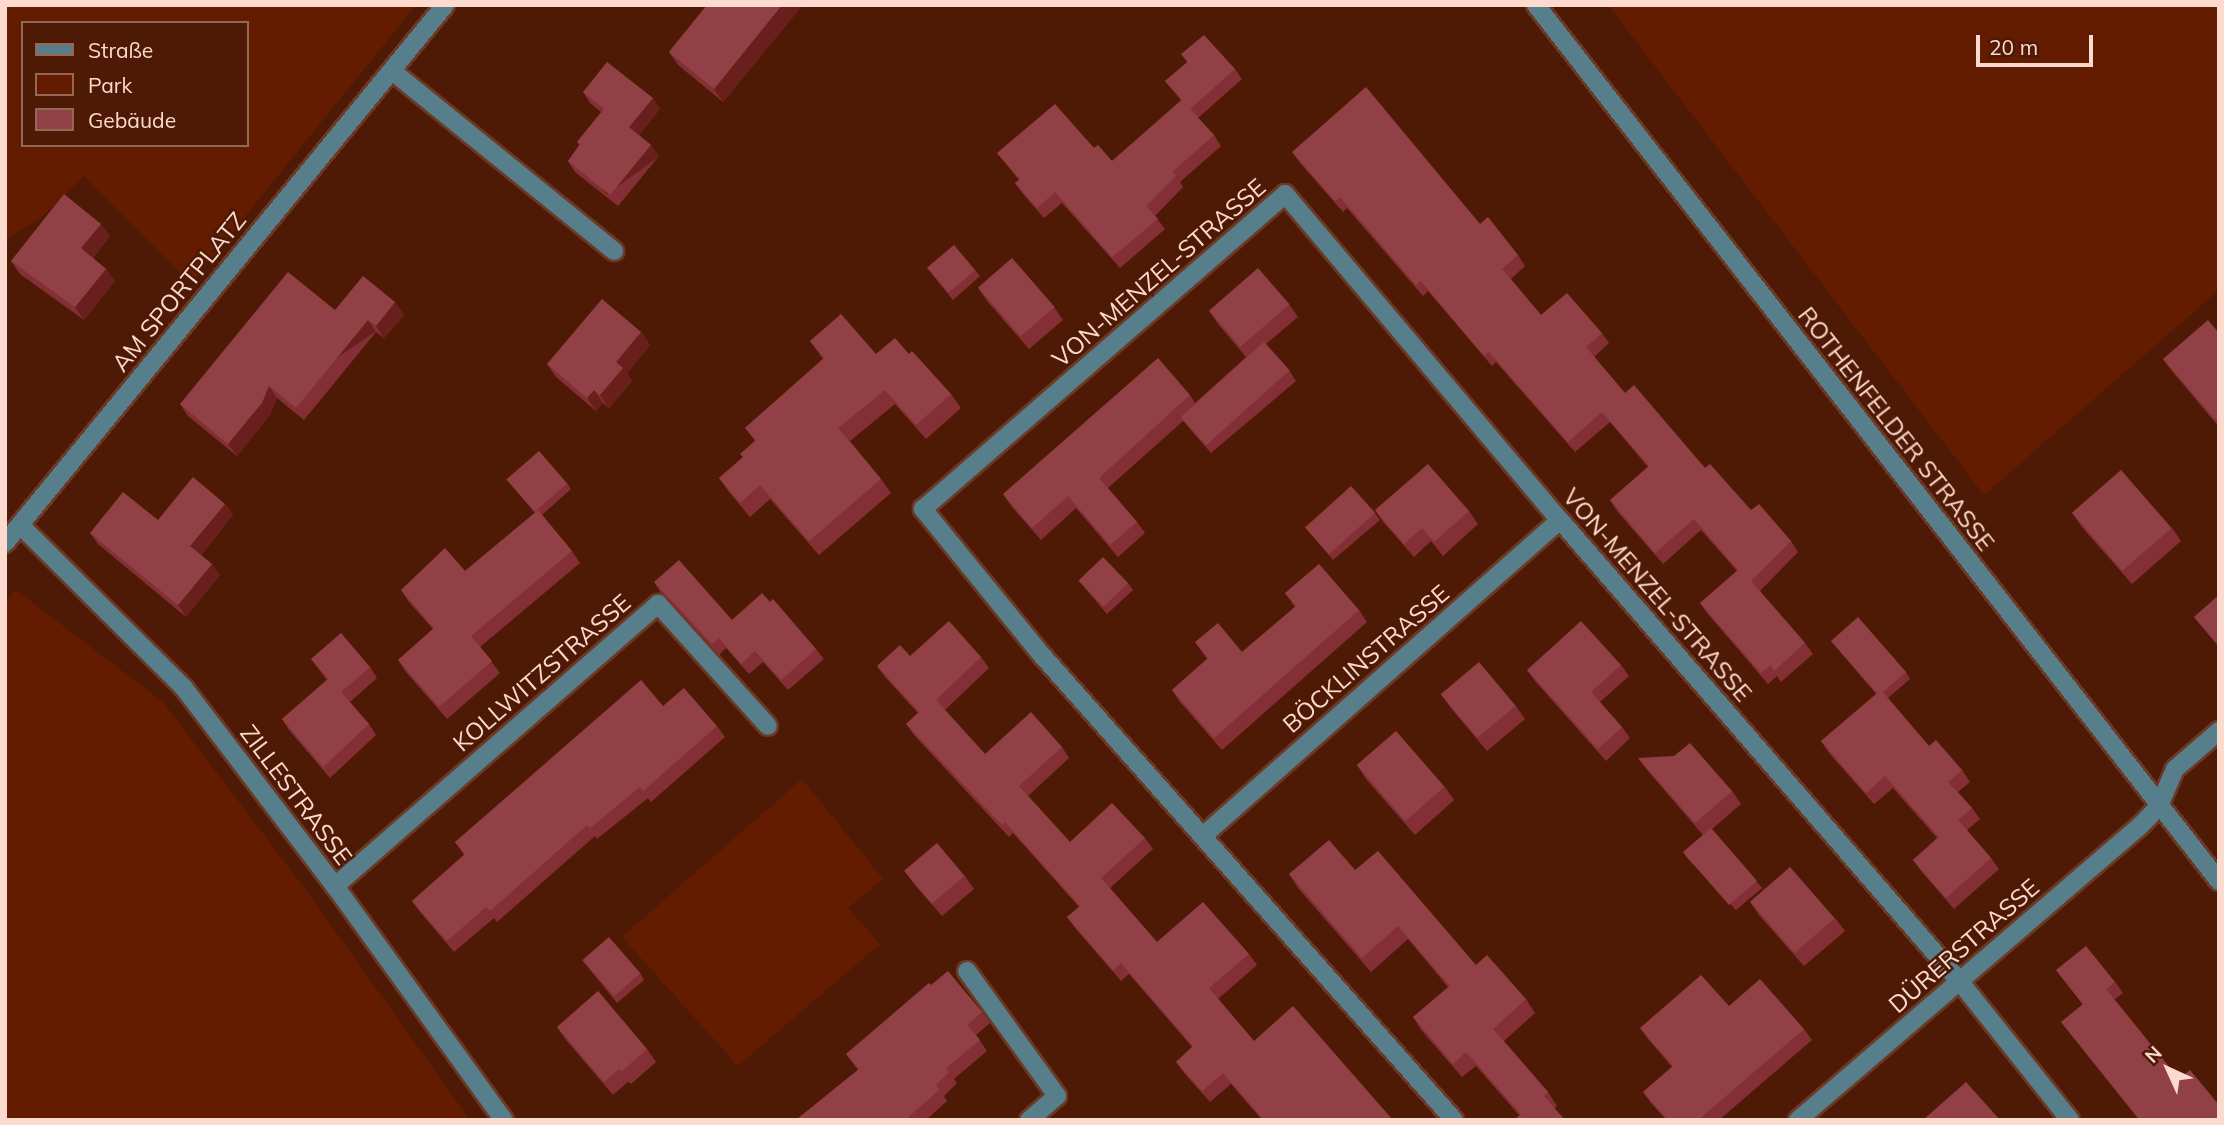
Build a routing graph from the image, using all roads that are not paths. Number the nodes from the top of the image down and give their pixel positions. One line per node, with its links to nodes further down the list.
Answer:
1 (445, 5): 3 (street, AM SPORTPLATZ)
2 (1536, 5): 10 (street, ROTHENFELDER STRASSE)
3 (391, 71): 4 (street); 6 (street, AM SPORTPLATZ)
4 (614, 251)
5 (1560, 520): 11 (street, BÖCKLINSTRASSE); 11 (street, VON-MENZEL-STRASSE); 15 (street, VON-MENZEL-STRASSE)
6 (20, 525): 7 (street, AM SPORTPLATZ); 13 (street, ZILLESTRASSE)
7 (5, 543)
8 (768, 726): 13 (street, KOLLWITZSTRASSE)
9 (2219, 731): 10 (street)
10 (2159, 806): 12 (street, ROTHENFELDER STRASSE); 15 (street, DÜRERSTRASSE)
11 (1204, 835): 18 (street, VON-MENZEL-STRASSE)
12 (2219, 881)
13 (335, 886): 16 (street, ZILLESTRASSE)
14 (967, 971): 17 (street)
15 (1961, 983): 19 (street, DÜRERSTRASSE); 20 (street, VON-MENZEL-STRASSE)
16 (504, 1120)
17 (1029, 1120)
18 (1454, 1120)
19 (1798, 1120)
20 (2070, 1120)

